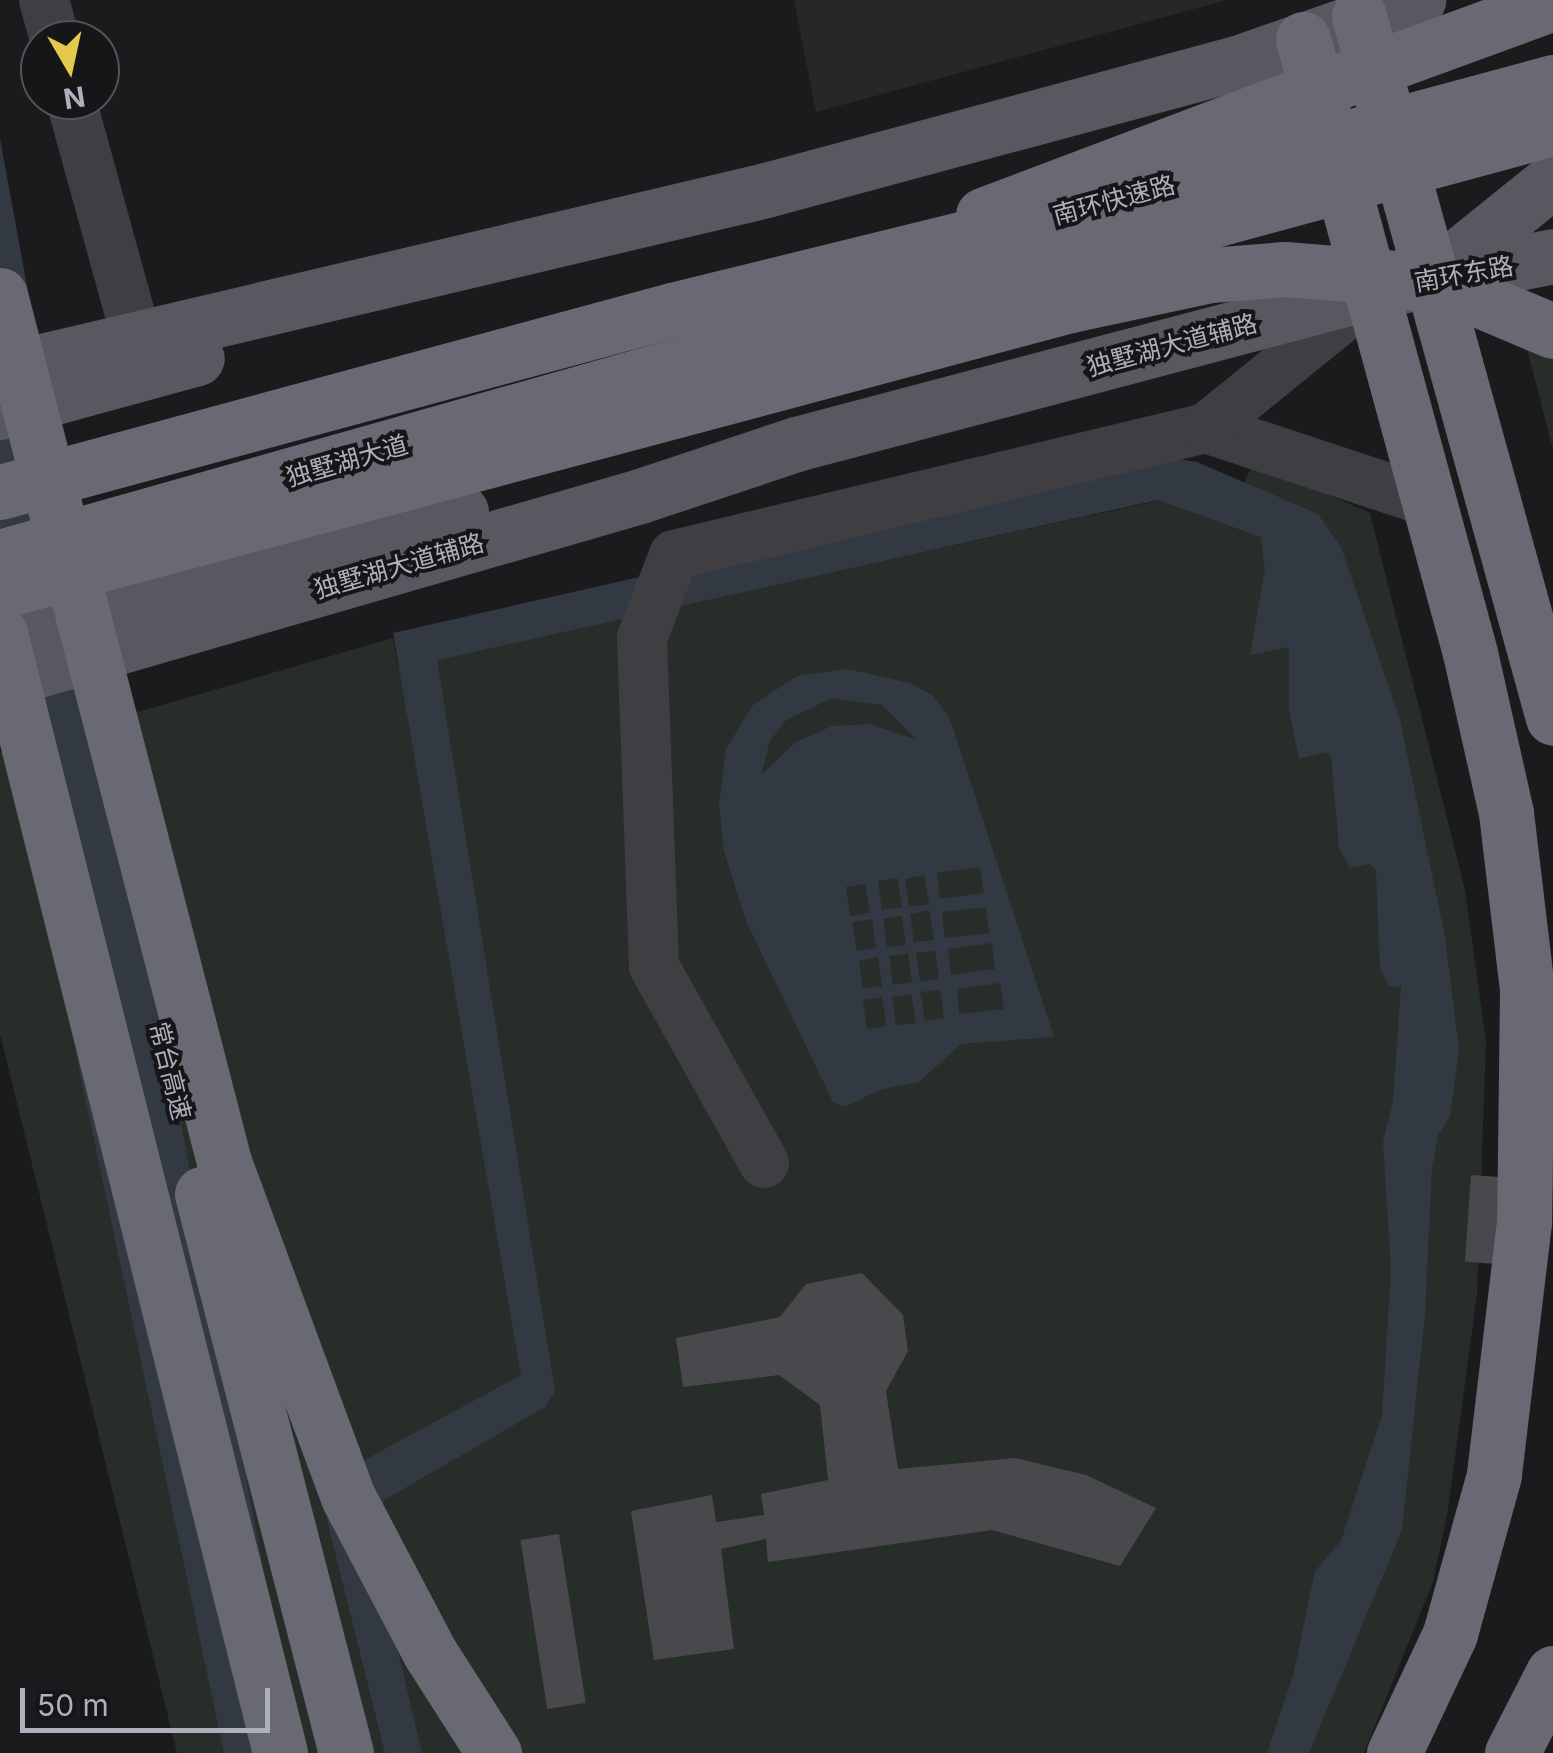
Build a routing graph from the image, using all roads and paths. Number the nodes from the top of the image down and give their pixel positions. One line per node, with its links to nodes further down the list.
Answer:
1 (1418, 0): 3 (main road)
2 (1553, 3): 7 (highway, bridge)
3 (1359, 16): 5 (main road); 14 (highway)
4 (1553, 36): 7 (highway, bridge)
5 (1303, 39): 11 (main road); 15 (highway)
6 (1553, 82): 13 (highway, 南环快速路, bridge)
7 (1280, 103): 13 (highway, bridge)
8 (77, 120): 18 (street)
9 (1553, 128): 19 (highway, 南环快速路, bridge)
10 (1553, 180): 14 (main road)
11 (766, 190): 18 (main road); 21 (main road)
12 (1553, 256): 14 (main road, 南环东路)
13 (867, 258): 25 (highway, 南环快速路, bridge)
14 (1432, 278): 15 (main road, 南环东路); 32 (highway)
15 (1375, 291): 24 (street); 26 (highway); 29 (main road, 独墅湖大道辅路)
16 (0, 295): 37 (highway, bridge)
17 (1553, 331): 28 (highway, bridge)
18 (136, 336): 21 (main road)
19 (692, 361): 27 (highway, 独墅湖大道)
20 (0, 371): 21 (main road)
21 (63, 374): 23 (main road)
22 (0, 388): 36 (highway, 常台高速, bridge)
23 (0, 412)
24 (1206, 428): 26 (street); 33 (street)
25 (0, 492)
26 (1430, 502): 38 (highway)
27 (0, 557)
28 (0, 591)
29 (150, 614): 30 (main road, 独墅湖大道辅路); 31 (main road, 独墅湖大道辅路, bridge)
30 (0, 634): 35 (highway, bridge)
31 (0, 681)
32 (1553, 718)
33 (764, 1164)
34 (1553, 1673): 39 (highway)
35 (280, 1753)
36 (346, 1753)
37 (494, 1753)
38 (1394, 1753)
39 (1512, 1753)

